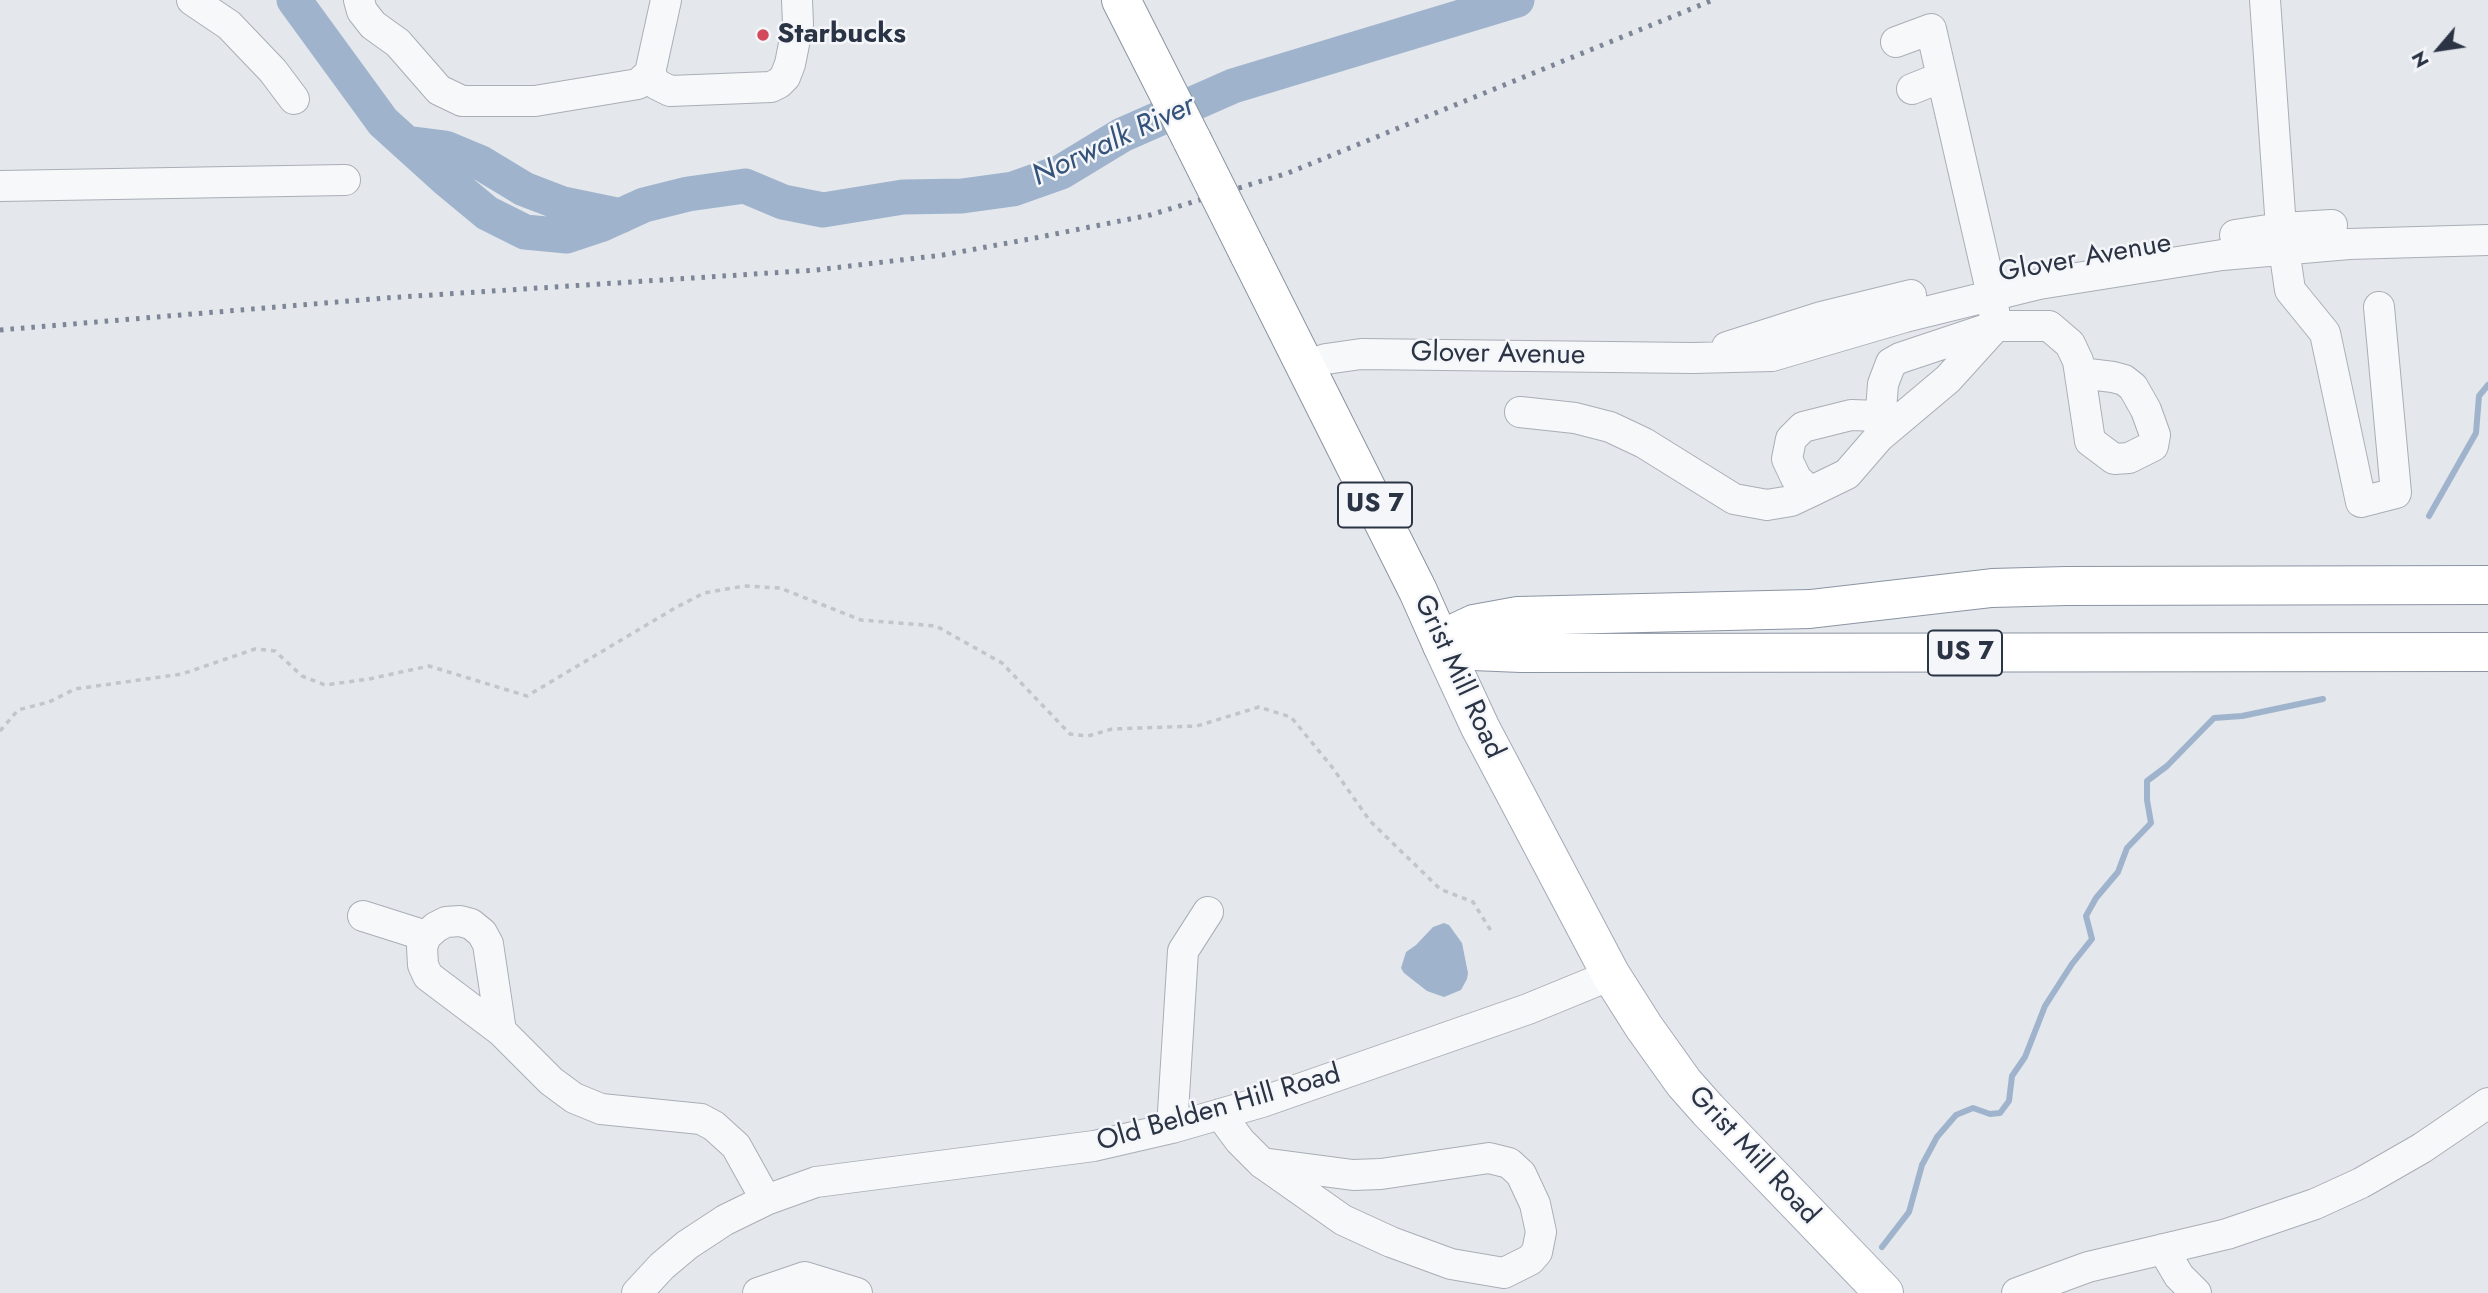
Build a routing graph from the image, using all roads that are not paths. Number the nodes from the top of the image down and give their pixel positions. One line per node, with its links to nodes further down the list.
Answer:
1 (192, 0): 11 (street)
2 (359, 0): 8 (street)
3 (666, 0): 8 (street)
4 (797, 0): 8 (street)
5 (1121, 0): 20 (main road, Grist Mill Road / US 7, bridge)
6 (2265, 0): 15 (street)
7 (1896, 42): 9 (street)
8 (650, 73)
9 (1942, 77): 10 (street); 17 (street)
10 (1912, 89)
11 (294, 99)
12 (345, 180): 13 (street)
13 (0, 186)
14 (2488, 222): 15 (street, Glover Avenue)
15 (2282, 239): 16 (street, Glover Avenue); 17 (street, Glover Avenue); 18 (street)
16 (2488, 240)
17 (1989, 285): 19 (street); 20 (street, Glover Avenue)
18 (2379, 307)
19 (1996, 326): 21 (street); 23 (street); 23 (street)
20 (1305, 366): 26 (main road, Grist Mill Road / US 7)
21 (2080, 373)
22 (1520, 412): 24 (street)
23 (1880, 426): 24 (street); 24 (street)
24 (1810, 492)
25 (2488, 585): 26 (main road, US 7)
26 (1443, 645): 27 (main road, US 7); 31 (main road, Grist Mill Road)
27 (2488, 652)
28 (1208, 912): 35 (street)
29 (363, 916): 30 (street)
30 (426, 936): 32 (street); 32 (street)
31 (1611, 975): 34 (street, Old Belden Hill Road); 42 (main road, Grist Mill Road)
32 (501, 1031): 37 (street)
33 (2488, 1104): 38 (street)
34 (1220, 1114): 35 (street, Old Belden Hill Road); 36 (street)
35 (1172, 1128): 37 (street, Old Belden Hill Road)
36 (1262, 1163): 36 (street)
37 (766, 1199): 39 (street, Old Belden Hill Road)
38 (2163, 1249): 43 (street); 44 (street)
39 (637, 1293)
40 (758, 1293): 41 (street)
41 (857, 1293)
42 (1884, 1293)
43 (2017, 1293)
44 (2196, 1293)

